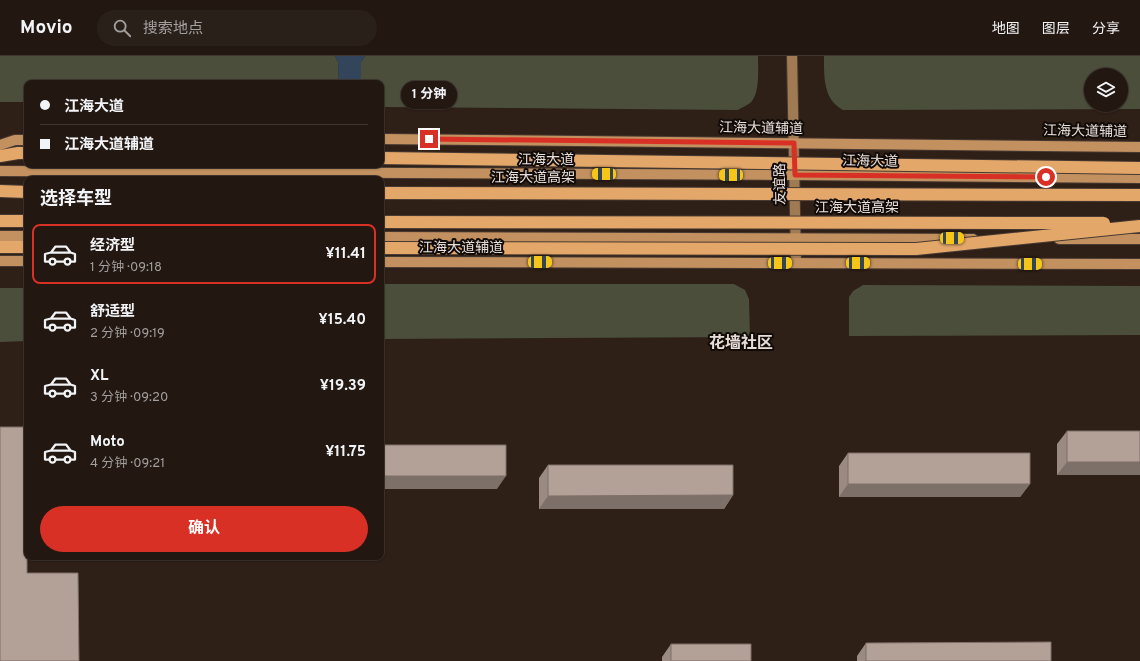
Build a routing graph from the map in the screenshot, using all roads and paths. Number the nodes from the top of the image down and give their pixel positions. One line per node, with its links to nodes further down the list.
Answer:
1 (792, 56): 4 (street, 友谊路)
2 (384, 138): 4 (main road, 江海大道辅道)
3 (24, 140): 5 (main road)
4 (794, 143): 6 (main road, 江海大道辅道); 12 (street, 友谊路)
5 (0, 145)
6 (1140, 146)
7 (22, 153): 8 (highway)
8 (0, 156)
9 (384, 158): 10 (highway, bridge)
10 (1140, 168)
11 (0, 171): 12 (main road, 江海大道)
12 (795, 175): 13 (main road, 江海大道); 26 (street, 友谊路)
13 (1140, 178)
14 (0, 192): 15 (highway)
15 (24, 192)
16 (384, 193): 17 (highway, 江海大道高架, bridge)
17 (1140, 195)
18 (0, 221): 19 (highway)
19 (24, 221)
20 (384, 222): 21 (highway, 江海大道高架, bridge)
21 (1140, 223)
22 (1140, 226): 30 (highway, bridge)
23 (0, 236): 24 (main road)
24 (24, 236)
25 (384, 237): 26 (main road)
26 (796, 238): 27 (main road); 34 (street, 友谊路)
27 (1140, 239)
28 (0, 247): 29 (highway)
29 (24, 247)
30 (384, 248)
31 (0, 261): 32 (main road)
32 (24, 261)
33 (384, 262): 34 (main road, 江海大道辅道)
34 (796, 263): 35 (main road, 江海大道辅道)
35 (1140, 264)

